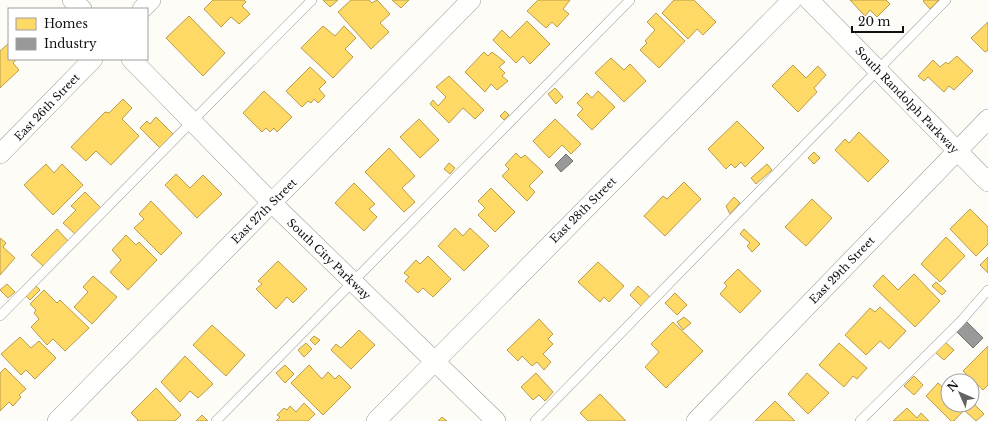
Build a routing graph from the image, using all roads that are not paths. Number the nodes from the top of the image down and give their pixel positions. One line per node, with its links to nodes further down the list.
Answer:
1 (72, 0): 9 (street)
2 (151, 0): 10 (street)
3 (312, 0): 15 (lane)
4 (471, 0): 19 (street, East 27th Street)
5 (630, 0): 20 (lane)
6 (792, 0): 23 (street, East 28th Street)
7 (809, 0): 13 (street, South Randolph Parkway)
8 (946, 0): 13 (lane)
9 (81, 8)
10 (143, 8)
11 (92, 60): 17 (street, East 26th Street)
12 (132, 60): 15 (street, South City Parkway)
13 (878, 70): 16 (street, South Randolph Parkway); 28 (lane)
14 (988, 119): 16 (street, East 29th Street)
15 (192, 122): 19 (street, South City Parkway); 22 (lane)
16 (957, 151): 18 (street, South Randolph Parkway); 29 (street, East 29th Street)
17 (0, 154)
18 (988, 182)
19 (272, 203): 20 (street, South City Parkway); 24 (street, East 27th Street)
20 (353, 282): 23 (street, South City Parkway); 25 (lane)
21 (988, 290): 30 (lane)
22 (0, 316)
23 (435, 360): 26 (street, East 28th Street); 27 (street, South City Parkway)
24 (57, 421)
25 (216, 421)
26 (376, 421)
27 (496, 421)
28 (535, 421)
29 (696, 421)
30 (860, 421)

